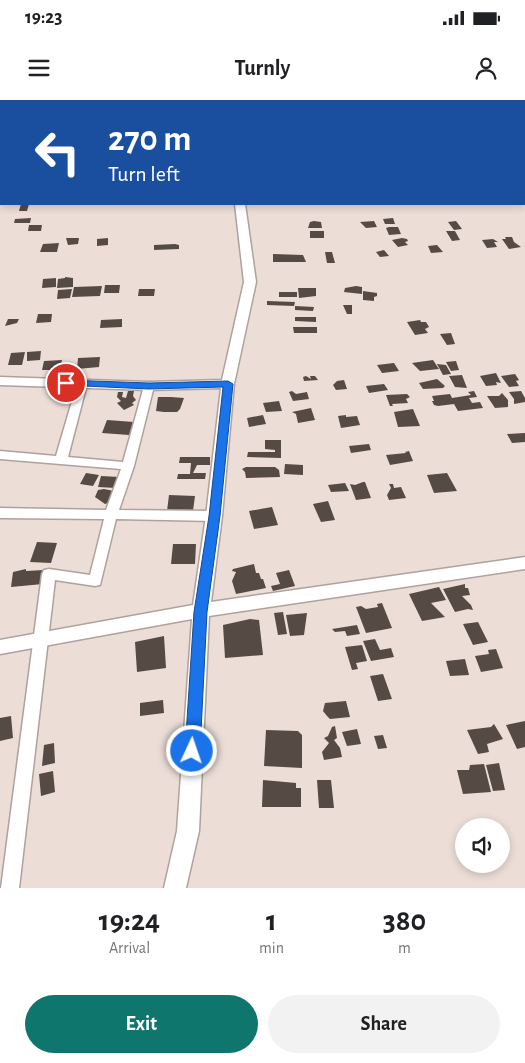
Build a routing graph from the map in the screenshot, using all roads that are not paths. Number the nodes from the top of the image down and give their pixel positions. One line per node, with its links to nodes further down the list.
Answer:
1 (240, 205): 4 (street)
2 (0, 381): 3 (street)
3 (82, 384): 5 (street); 7 (street)
4 (228, 384): 5 (street); 11 (street)
5 (149, 386): 8 (street)
6 (0, 455): 7 (street)
7 (61, 460): 8 (street)
8 (128, 466): 10 (street)
9 (0, 513): 10 (street)
10 (111, 516): 11 (street); 14 (street)
11 (214, 516): 13 (street)
12 (525, 563): 13 (street)
13 (201, 612): 14 (street); 17 (street)
14 (40, 639): 15 (street); 16 (street)
15 (0, 647)
16 (10, 888)
17 (175, 888)

